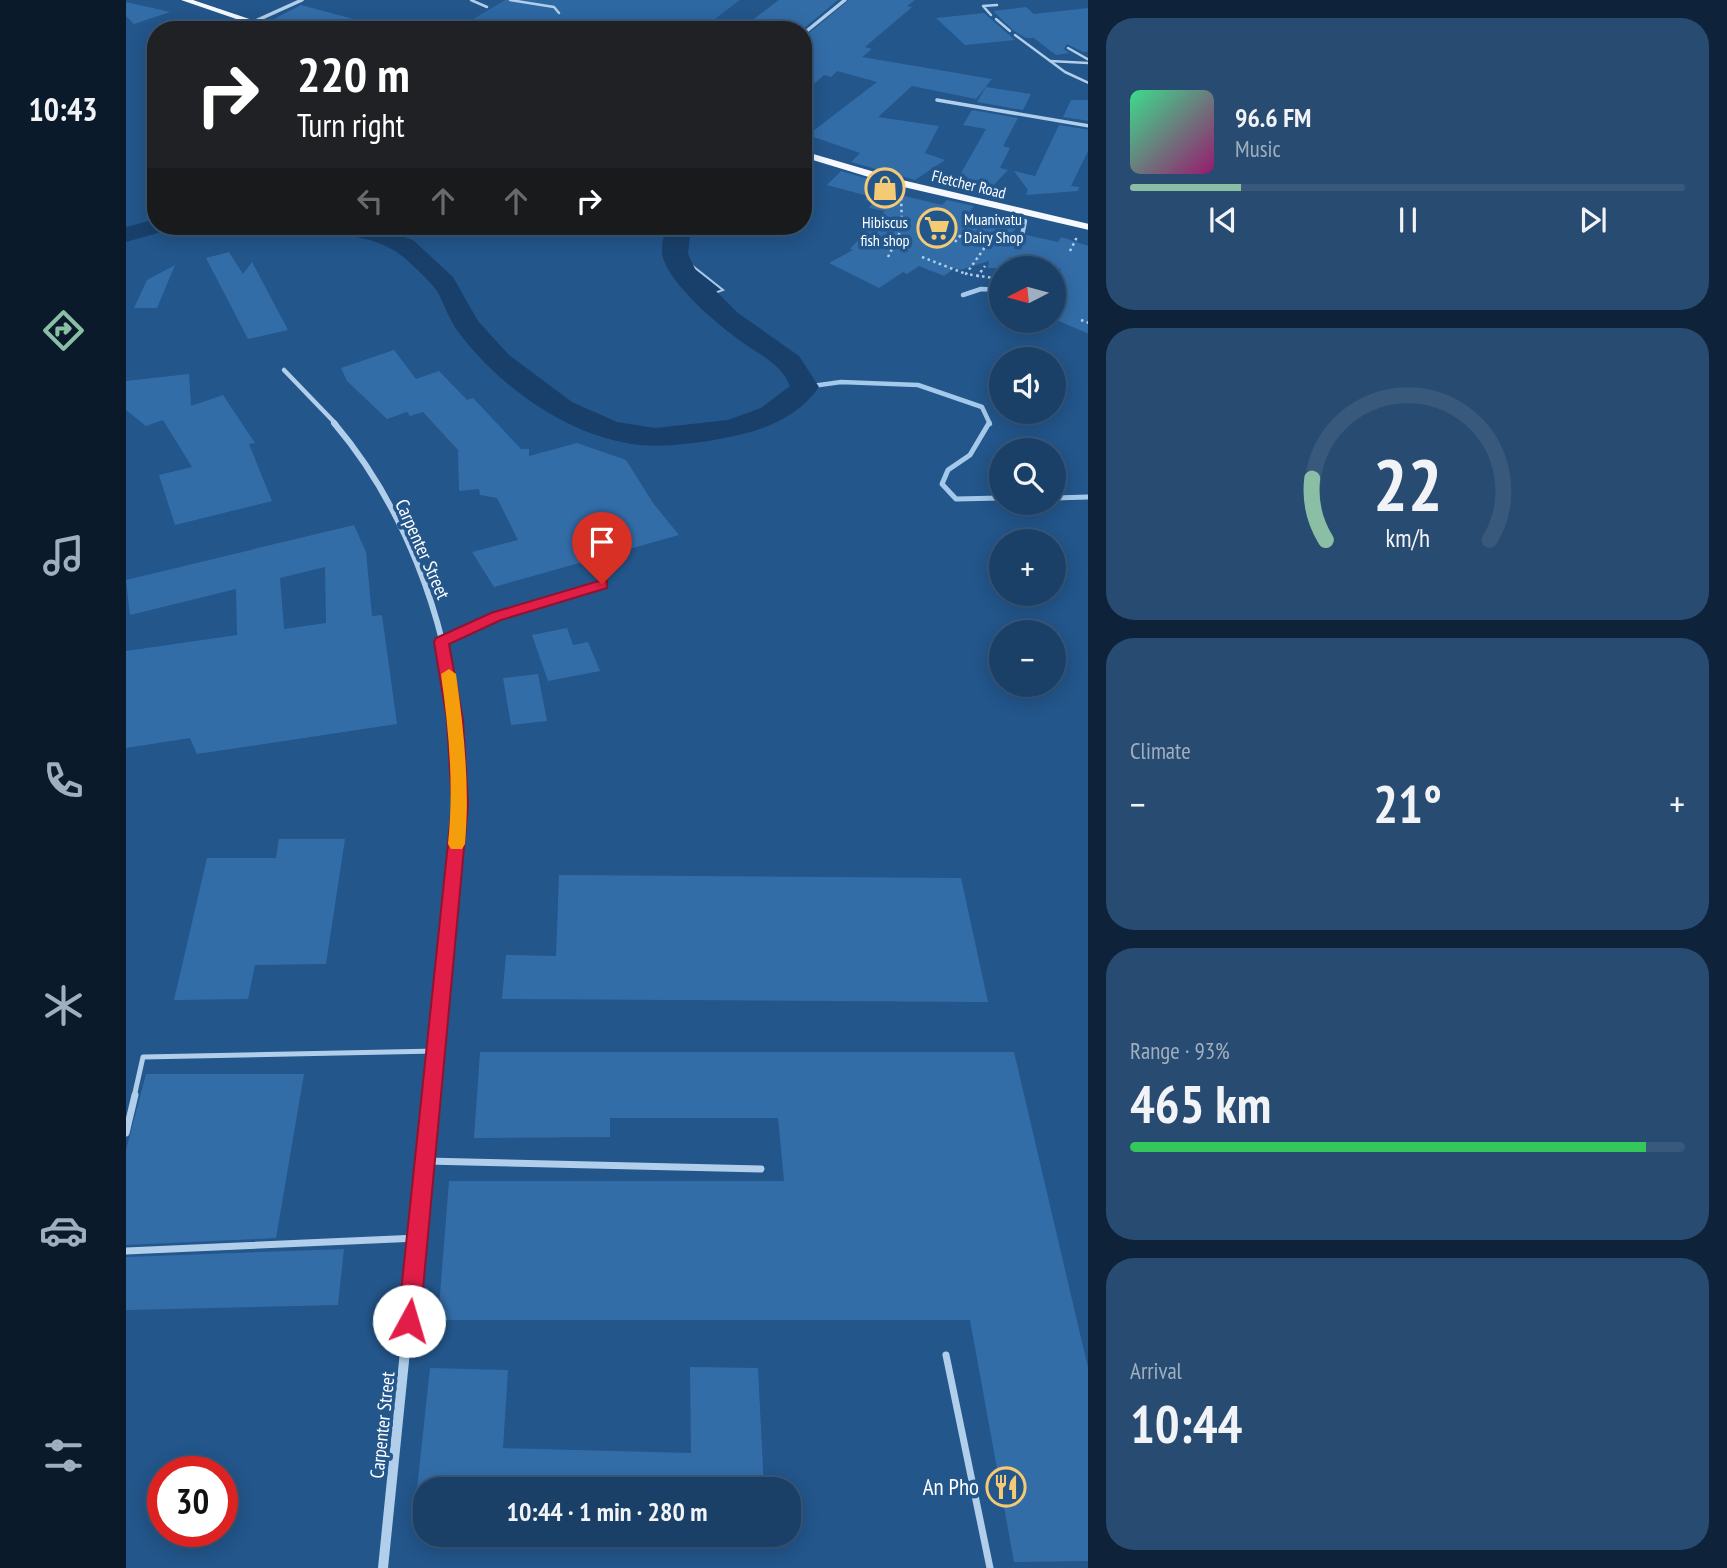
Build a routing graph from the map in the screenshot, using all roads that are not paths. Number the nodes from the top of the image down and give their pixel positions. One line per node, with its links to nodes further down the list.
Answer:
1 (185, 0): 11 (main road)
2 (302, 0): 12 (street)
3 (471, 0): 7 (lane)
4 (510, 0): 8 (lane)
5 (845, 0): 13 (street)
6 (997, 5): 9 (lane)
7 (487, 7)
8 (559, 13)
9 (991, 15)
10 (996, 19): 14 (lane)
11 (250, 21)
12 (255, 21)
13 (812, 27)
14 (1010, 31)
15 (1015, 35): 18 (lane)
16 (1068, 48): 20 (lane)
17 (1045, 50): 18 (lane)
18 (1038, 51): 19 (lane)
19 (1050, 61): 20 (lane); 21 (lane)
20 (1088, 61)
21 (1088, 82)
22 (937, 100): 23 (street)
23 (1088, 126)
24 (812, 157): 25 (main road, Fletcher Road)
25 (1088, 227)
26 (284, 370): 28 (street, Carpenter Street)
27 (602, 584): 28 (lane)
28 (442, 642): 29 (street, Carpenter Street)
29 (437, 1051): 30 (lane); 31 (street, Carpenter Street)
30 (126, 1133)
31 (426, 1161): 32 (lane); 33 (street, Carpenter Street)
32 (761, 1169)
33 (418, 1238): 34 (lane); 36 (street, Carpenter Street)
34 (126, 1251)
35 (946, 1355): 37 (lane)
36 (383, 1568)
37 (990, 1568)

